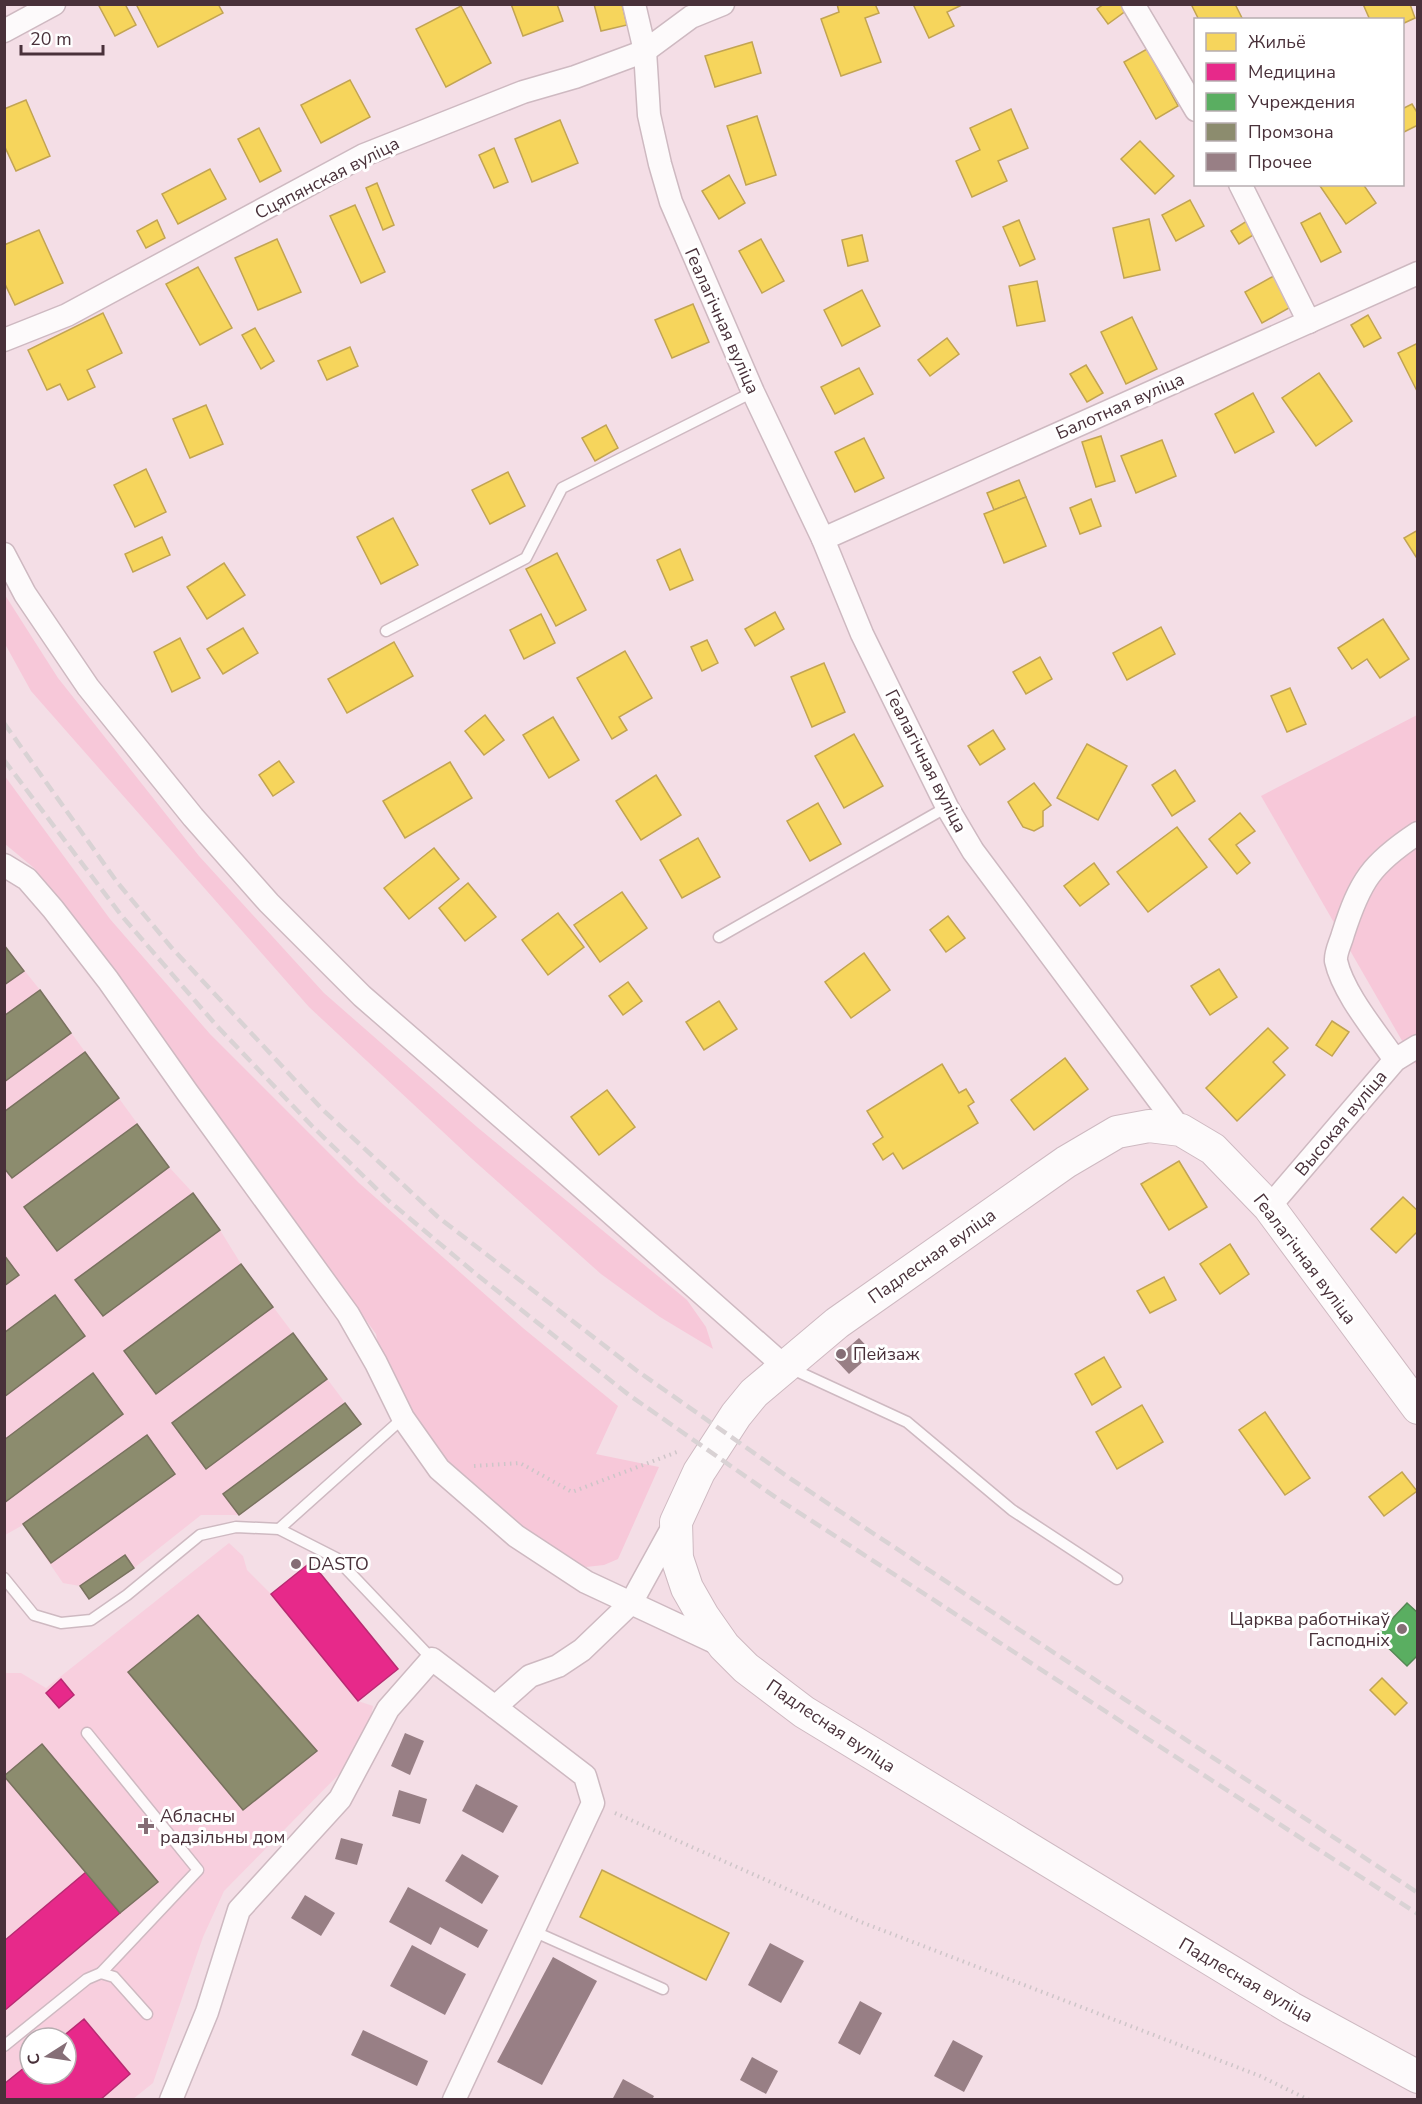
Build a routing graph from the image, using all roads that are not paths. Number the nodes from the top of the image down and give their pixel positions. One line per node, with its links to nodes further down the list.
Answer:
1 (54, 4): 5 (street)
2 (634, 4): 6 (street, Геалагічная вуліца)
3 (723, 4): 6 (street, Сцяпянская вуліца)
4 (1133, 4): 7 (street)
5 (4, 31)
6 (645, 51): 11 (street, Сцяпянская вуліца); 12 (street, Геалагічная вуліца)
7 (1194, 107)
8 (1241, 186): 10 (street)
9 (1418, 273): 10 (street, Балотная вуліца)
10 (1309, 322): 13 (street, Балотная вуліца)
11 (4, 340)
12 (753, 392): 13 (street, Геалагічная вуліца); 15 (lane)
13 (823, 539): 16 (street, Геалагічная вуліца)
14 (4, 554): 24 (street)
15 (386, 631)
16 (948, 807): 19 (lane); 22 (street, Геалагічная вуліца)
17 (1418, 833): 21 (street)
18 (4, 865): 26 (street)
19 (719, 937)
20 (1418, 1046): 21 (street, Высокая вуліца)
21 (1395, 1060): 23 (street, Высокая вуліца)
22 (1181, 1130): 23 (street, Геалагічная вуліца); 24 (street, Падлесная вуліца)
23 (1269, 1207): 25 (street, Геалагічная вуліца)
24 (784, 1366): 27 (street, Падлесная вуліца); 30 (lane)
25 (1418, 1408)
26 (403, 1418): 28 (lane); 31 (street)
27 (676, 1522): 31 (street); 32 (street, Падлесная вуліца)
28 (279, 1529): 29 (lane); 33 (lane)
29 (4, 1578)
30 (1117, 1579)
31 (631, 1603): 32 (street); 34 (street)
32 (724, 1646): 41 (street, Падлесная вуліца)
33 (432, 1659): 34 (street); 42 (street)
34 (495, 1707): 36 (street)
35 (87, 1734): 37 (lane)
36 (533, 1931): 38 (lane); 43 (street)
37 (101, 1972): 39 (lane); 40 (lane)
38 (663, 1989)
39 (147, 2014)
40 (4, 2046)
41 (1418, 2077)
42 (171, 2100)
43 (454, 2100)

